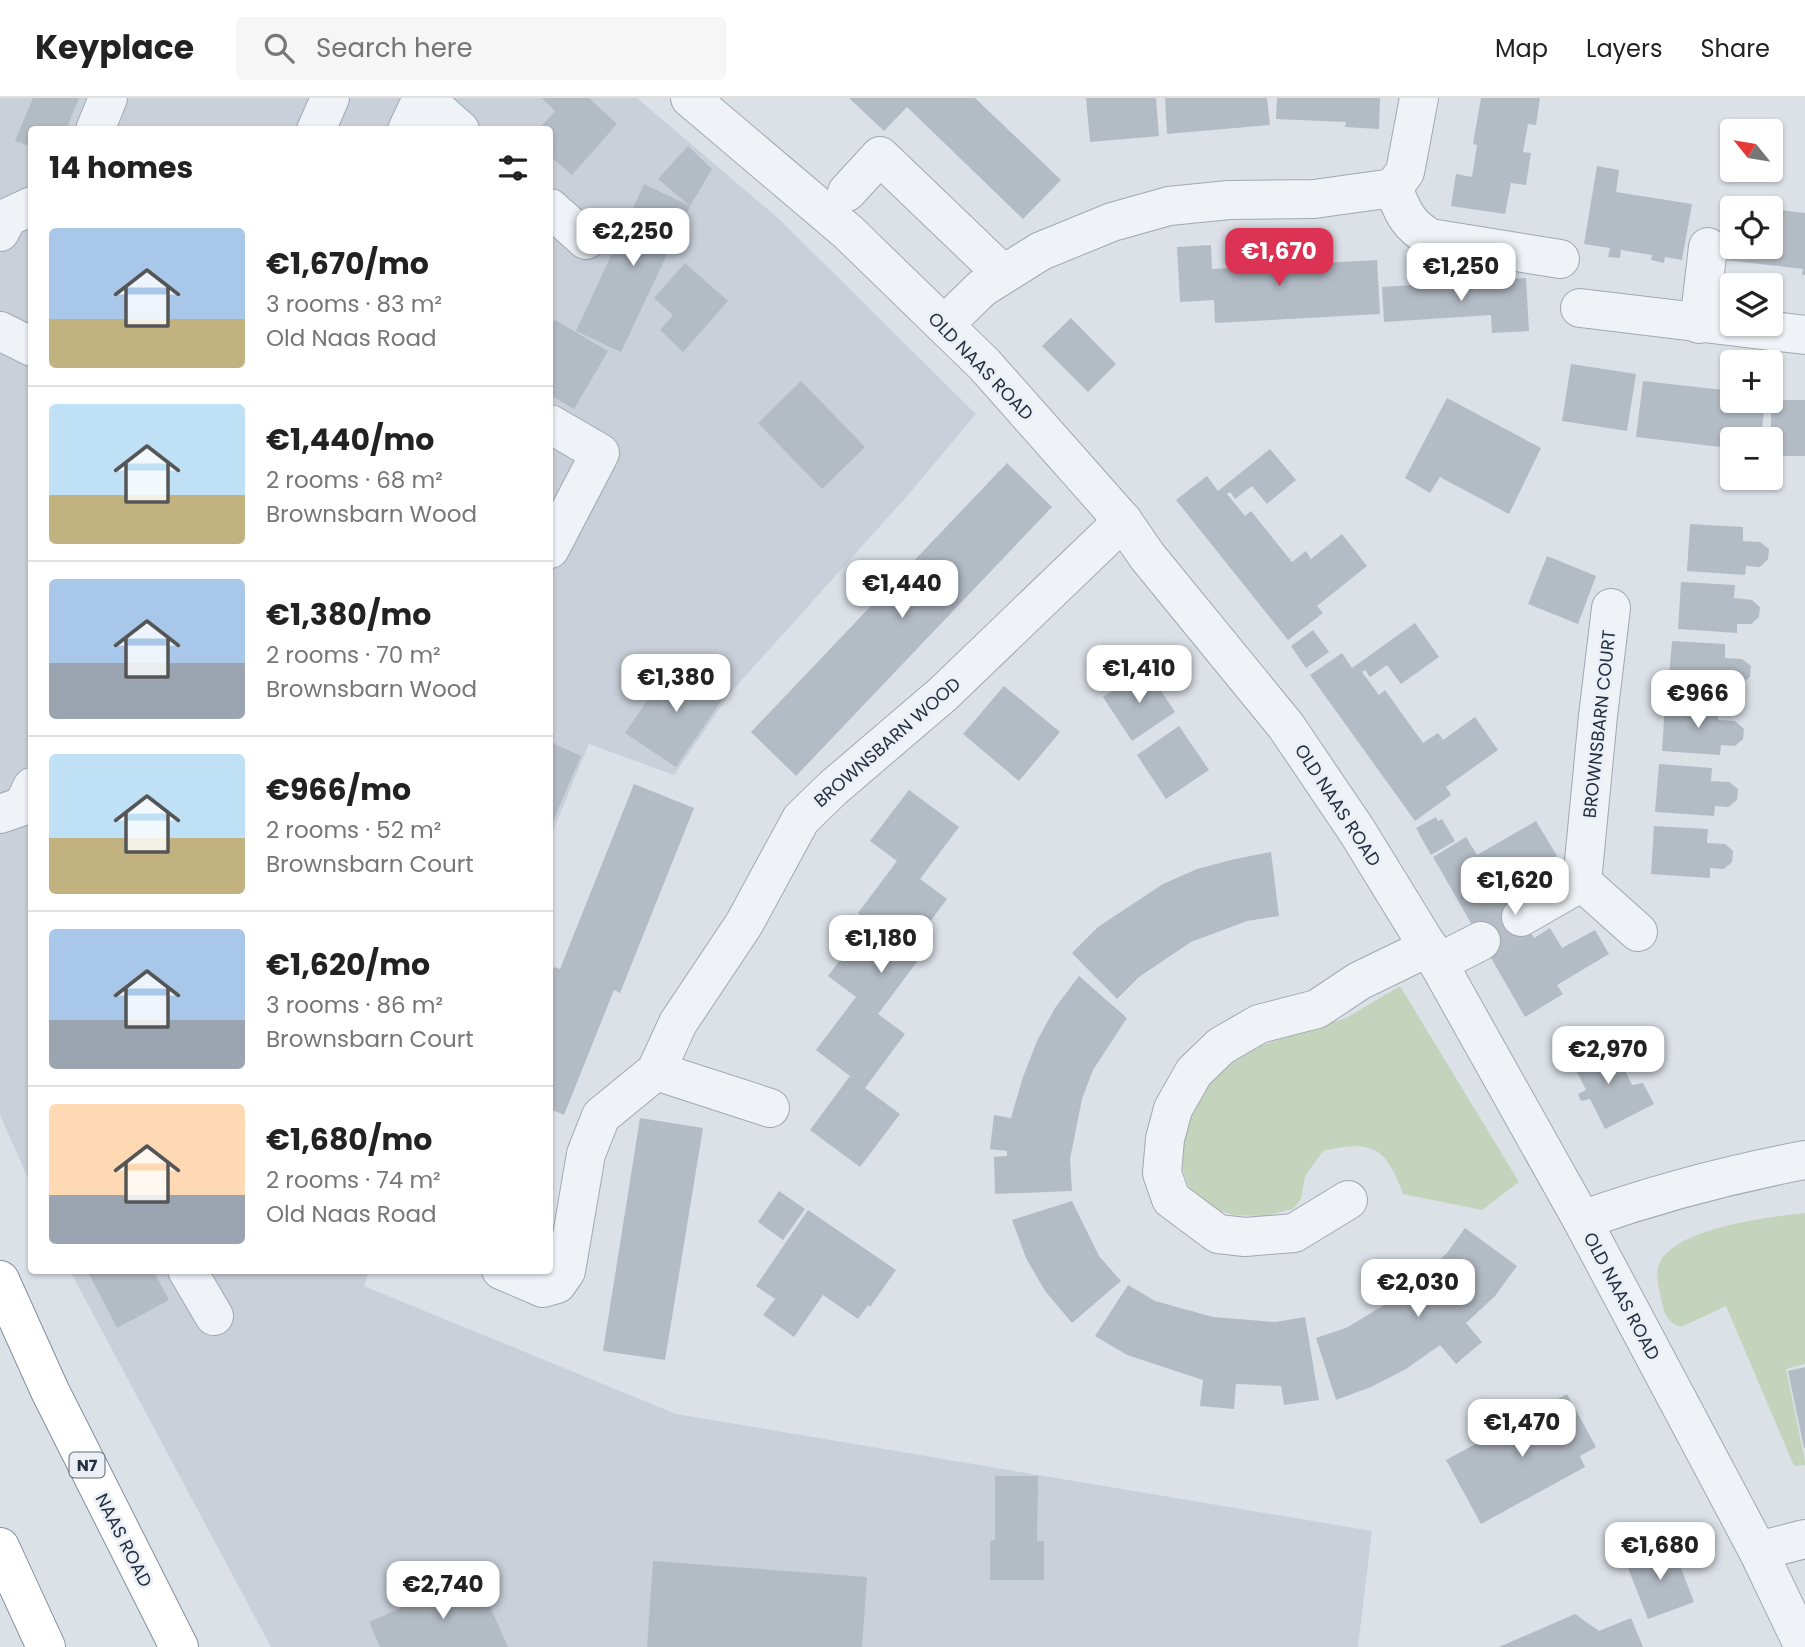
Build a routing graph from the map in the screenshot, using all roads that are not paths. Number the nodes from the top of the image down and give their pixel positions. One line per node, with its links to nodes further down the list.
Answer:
1 (108, 98): 6 (street)
2 (330, 98): 7 (street)
3 (423, 98): 8 (street); 9 (street)
4 (690, 98): 19 (street, OLD NAAS ROAD)
5 (1419, 98): 10 (street)
6 (97, 126)
7 (318, 126)
8 (409, 126)
9 (455, 126)
10 (1393, 188): 15 (street); 16 (street)
11 (847, 192): 16 (street)
12 (553, 211): 13 (street)
13 (586, 240)
14 (1708, 247): 18 (street)
15 (1560, 258)
16 (1003, 274): 19 (street)
17 (1580, 308): 18 (street)
18 (1699, 324): 21 (street)
19 (944, 325): 24 (street, OLD NAAS ROAD)
20 (0, 331): 22 (street)
21 (1805, 335)
22 (28, 345)
23 (553, 426): 25 (street)
24 (1123, 521): 33 (street, OLD NAAS ROAD); 34 (street, BROWNSBARN WOOD)
25 (553, 543)
26 (1611, 608): 29 (street, BROWNSBARN COURT)
27 (28, 795): 28 (street)
28 (0, 814)
29 (1582, 882): 30 (street); 31 (street)
30 (1521, 917)
31 (1638, 932)
32 (1480, 941): 33 (street)
33 (1433, 955): 37 (street); 38 (street, OLD NAAS ROAD)
34 (656, 1071): 35 (street); 40 (street, BROWNSBARN WOOD)
35 (770, 1108)
36 (1805, 1160): 38 (street)
37 (1348, 1200)
38 (1582, 1220): 45 (street, OLD NAAS ROAD)
39 (189, 1274): 42 (street)
40 (511, 1274)
41 (0, 1280): 47 (highway, NAAS ROAD / N7)
42 (215, 1316)
43 (1805, 1539): 45 (street)
44 (0, 1547): 48 (highway)
45 (1758, 1551): 49 (street, OLD NAAS ROAD)
46 (0, 1564): 48 (highway)
47 (177, 1640)
48 (46, 1647)
49 (1804, 1647)

